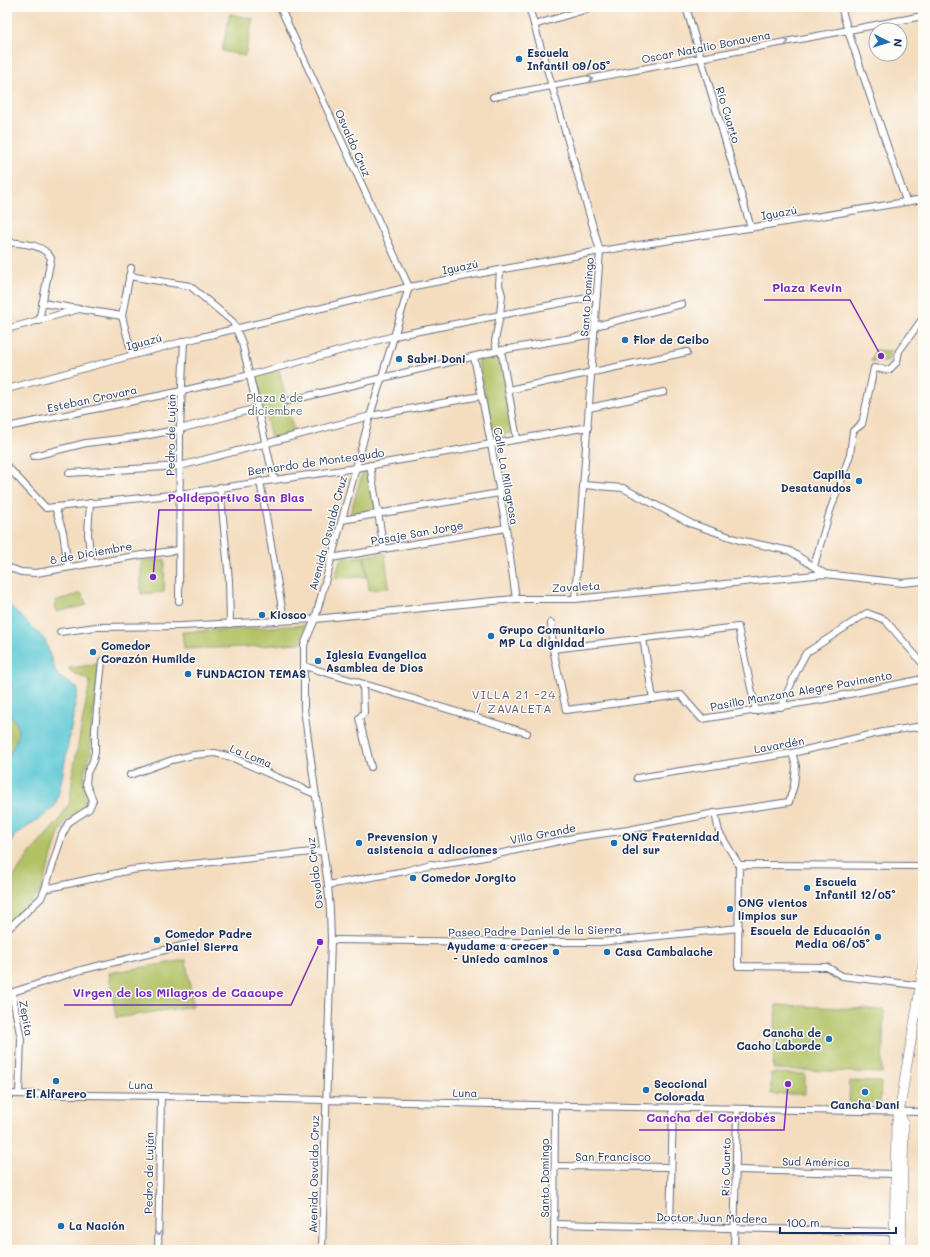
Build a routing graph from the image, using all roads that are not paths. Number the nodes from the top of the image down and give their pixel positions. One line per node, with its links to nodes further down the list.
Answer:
1 (280, 7): 20 (street, Osvaldo Cruz)
2 (529, 7): 7 (street, Santo Domingo)
3 (594, 7): 7 (street)
4 (686, 7): 9 (street, Río Cuarto)
5 (841, 7): 8 (street)
6 (923, 16): 8 (street, Oscar Natalio Bonavena)
7 (534, 25): 10 (street, Santo Domingo)
8 (848, 31): 9 (street, Oscar Natalio Bonavena, one-way to 8); 13 (street)
9 (700, 58): 10 (street, Oscar Natalio Bonavena, one-way to 9); 14 (street, Río Cuarto)
10 (552, 87): 11 (street, Oscar Natalio Bonavena); 16 (street, Santo Domingo)
11 (493, 97)
12 (923, 199): 13 (street, Iguazú)
13 (906, 201): 14 (street, Iguazú)
14 (751, 228): 16 (street, Iguazú)
15 (7, 242): 22 (street)
16 (600, 251): 18 (street, Iguazú); 21 (street, Santo Domingo)
17 (131, 268): 19 (street)
18 (500, 270): 20 (street, Iguazú); 25 (street)
19 (129, 276): 26 (street); 30 (street)
20 (409, 287): 30 (street, Iguazú); 33 (street, Avenida Osvaldo Cruz)
21 (597, 296): 25 (street, Esteban Crovara); 29 (street, Santo Domingo)
22 (42, 303): 24 (street); 28 (street)
23 (682, 304): 29 (street)
24 (80, 309): 26 (street); 28 (street)
25 (500, 315): 33 (street, Esteban Crovara); 35 (street)
26 (122, 316): 37 (street)
27 (923, 318): 78 (street)
28 (38, 321): 31 (street)
29 (595, 326): 32 (street, Santo Domingo)
30 (237, 328): 34 (street, Iguazú); 40 (street)
31 (7, 329)
32 (594, 334): 35 (street); 39 (street, Santo Domingo)
33 (394, 336): 40 (street, Esteban Crovara); 41 (street, Avenida Osvaldo Cruz)
34 (184, 341): 37 (street, Iguazú); 43 (street, Pedro de Luján)
35 (499, 351): 38 (street); 44 (street)
36 (687, 352): 39 (street)
37 (132, 355): 42 (street, Iguazú)
38 (474, 357): 41 (street); 46 (street, Calle La Milagrosa)
39 (592, 373): 44 (street); 49 (street, Santo Domingo)
40 (250, 375): 43 (street, Esteban Crovara); 48 (street)
41 (382, 378): 47 (street); 50 (street, Avenida Osvaldo Cruz)
42 (7, 389)
43 (182, 390): 51 (street, Esteban Crovara); 53 (street, Pedro de Luján)
44 (508, 390): 54 (street)
45 (664, 392): 49 (street)
46 (481, 396): 50 (street); 56 (street, Calle La Milagrosa)
47 (288, 402)
48 (257, 408): 53 (street); 55 (street)
49 (589, 408): 52 (street, Santo Domingo)
50 (370, 416): 55 (street); 61 (street, Avenida Osvaldo Cruz)
51 (7, 427)
52 (588, 427): 54 (street, Bernardo de Monteagudo); 65 (street, Santo Domingo)
53 (180, 429): 57 (street); 60 (street, Pedro de Luján)
54 (517, 439): 56 (street, Bernardo de Monteagudo)
55 (265, 444): 60 (street); 63 (street)
56 (491, 444): 58 (street, Bernardo de Monteagudo); 67 (street, Calle La Milagrosa)
57 (34, 456)
58 (370, 465): 61 (street, Bernardo de Monteagudo); 71 (street)
59 (7, 466): 70 (street, Bernardo de Monteagudo)
60 (180, 466): 62 (street); 68 (street, Pedro de Luján)
61 (356, 468): 63 (street, Bernardo de Monteagudo); 72 (street, Avenida Osvaldo Cruz)
62 (70, 473)
63 (274, 479): 64 (street, Bernardo de Monteagudo)
64 (260, 481): 66 (street, Bernardo de Monteagudo); 87 (street)
65 (583, 485): 78 (street); 83 (street, Santo Domingo)
66 (220, 487): 68 (street, Bernardo de Monteagudo); 89 (street)
67 (499, 493): 71 (street); 73 (street, Calle La Milagrosa)
68 (180, 494): 69 (street, Bernardo de Monteagudo); 75 (street, Pedro de Luján)
69 (90, 503): 70 (street, Bernardo de Monteagudo); 77 (street)
70 (55, 507): 79 (street)
71 (378, 513): 72 (street); 74 (street)
72 (342, 520): 76 (street, Avenida Osvaldo Cruz)
73 (506, 528): 74 (street, Pasaje San Jorge); 84 (street, Calle La Milagrosa)
74 (384, 549): 76 (street, Pasaje San Jorge)
75 (180, 550): 77 (street, 8 de Diciembre); 85 (street, Pedro de Luján)
76 (331, 558): 86 (street, Avenida Osvaldo Cruz)
77 (91, 563): 79 (street, 8 de Diciembre)
78 (814, 566): 81 (street)
79 (68, 567): 80 (street, 8 de Diciembre)
80 (7, 568)
81 (825, 574): 82 (street, Zavaleta); 83 (street, Zavaleta)
82 (923, 581)
83 (575, 599): 84 (street, Zavaleta)
84 (516, 600): 86 (street, Zavaleta)
85 (179, 601)
86 (315, 619): 87 (street, Zavaleta); 92 (street, Avenida Osvaldo Cruz)
87 (284, 620): 89 (street, Zavaleta)
88 (551, 623): 93 (street, Pasillo Manzana Alegre Pavimento)
89 (230, 624): 90 (street, Zavaleta)
90 (60, 632)
91 (643, 638): 93 (street); 99 (street); 101 (street)
92 (304, 645): 96 (street, Osvaldo Cruz)
93 (553, 649): 99 (street, Pasillo Manzana Alegre Pavimento)
94 (102, 661): 114 (street)
95 (923, 664): 100 (street)
96 (304, 666): 98 (street); 108 (street, Osvaldo Cruz)
97 (923, 679): 100 (street, Pasillo Manzana Alegre Pavimento)
98 (363, 684): 103 (street); 105 (street)
99 (654, 699): 101 (street, Pasillo Manzana Alegre Pavimento)
100 (781, 707): 101 (street, Pasillo Manzana Alegre Pavimento)
101 (756, 710)
102 (923, 726): 104 (street, Lavardén)
103 (527, 733)
104 (792, 753): 107 (street, Lavardén); 109 (street, Villa Grande)
105 (371, 767)
106 (130, 775): 108 (street, La Loma)
107 (637, 778)
108 (316, 794): 110 (street, Osvaldo Cruz)
109 (715, 813): 111 (street); 113 (street, Villa Grande)
110 (323, 851): 113 (street, Osvaldo Cruz); 114 (street)
111 (739, 865): 112 (street); 115 (street)
112 (923, 866)
113 (328, 885): 117 (street, Osvaldo Cruz)
114 (45, 889): 116 (street)
115 (739, 928): 117 (street, Paseo Padre Daniel de la Sierra); 120 (street)
116 (7, 930)
117 (331, 940): 125 (street, Osvaldo Cruz)
118 (194, 943): 121 (street)
119 (923, 965): 120 (main road)
120 (922, 986): 129 (main road)
121 (10, 994): 123 (street, Zepita)
122 (7, 1094): 123 (street, Luna)
123 (18, 1094): 124 (street, Luna)
124 (161, 1096): 125 (street, Luna); 139 (street, Pedro de Luján, one-way to 139)
125 (325, 1099): 126 (street, Luna); 140 (street, Avenida Osvaldo Cruz)
126 (555, 1106): 127 (street, Luna); 131 (street, Santo Domingo)
127 (673, 1108): 128 (street, Luna); 132 (street)
128 (737, 1109): 129 (street, Luna); 133 (street, Río Cuarto)
129 (900, 1112): 130 (street, Luna); 134 (main road); 138 (main road)
130 (923, 1112)
131 (555, 1166): 132 (street, San Francisco); 135 (street, Santo Domingo)
132 (671, 1167): 136 (street)
133 (736, 1170): 134 (street, Sud América); 137 (street, Río Cuarto)
134 (895, 1174): 138 (main road)
135 (554, 1224): 136 (street, Doctor Juan Madera); 141 (street, Santo Domingo)
136 (670, 1227): 137 (street, Doctor Juan Madera)
137 (734, 1228): 138 (street, Doctor Juan Madera); 142 (street, Río Cuarto)
138 (897, 1232): 143 (main road); 144 (main road)
139 (158, 1250)
140 (322, 1250)
141 (554, 1250)
142 (734, 1250)
143 (894, 1250)
144 (901, 1250)

